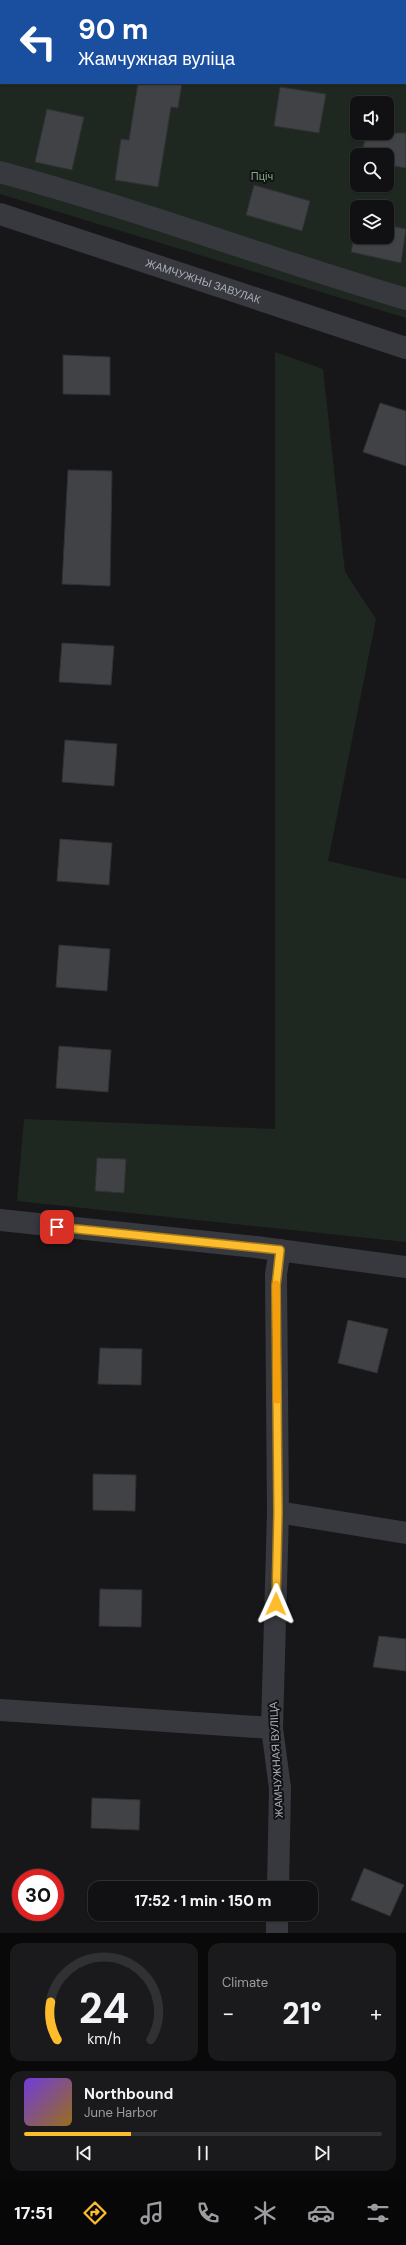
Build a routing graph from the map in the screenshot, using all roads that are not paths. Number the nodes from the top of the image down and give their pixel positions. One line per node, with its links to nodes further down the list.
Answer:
1 (0, 172): 3 (street)
2 (0, 214): 4 (street, ЖАМЧУЖНЫ ЗАВУЛАК)
3 (406, 298)
4 (406, 348)
5 (0, 1220): 6 (street)
6 (280, 1250): 7 (street); 8 (street, ЖАМЧУЖНАЯ ВУЛІЦА)
7 (406, 1267)
8 (278, 1512): 9 (street); 11 (street, ЖАМЧУЖНАЯ ВУЛІЦА)
9 (406, 1533)
10 (0, 1710): 11 (street)
11 (272, 1728): 12 (street, ЖАМЧУЖНАЯ ВУЛІЦА)
12 (278, 1881)
13 (277, 1921): 14 (street)
14 (277, 1933)

